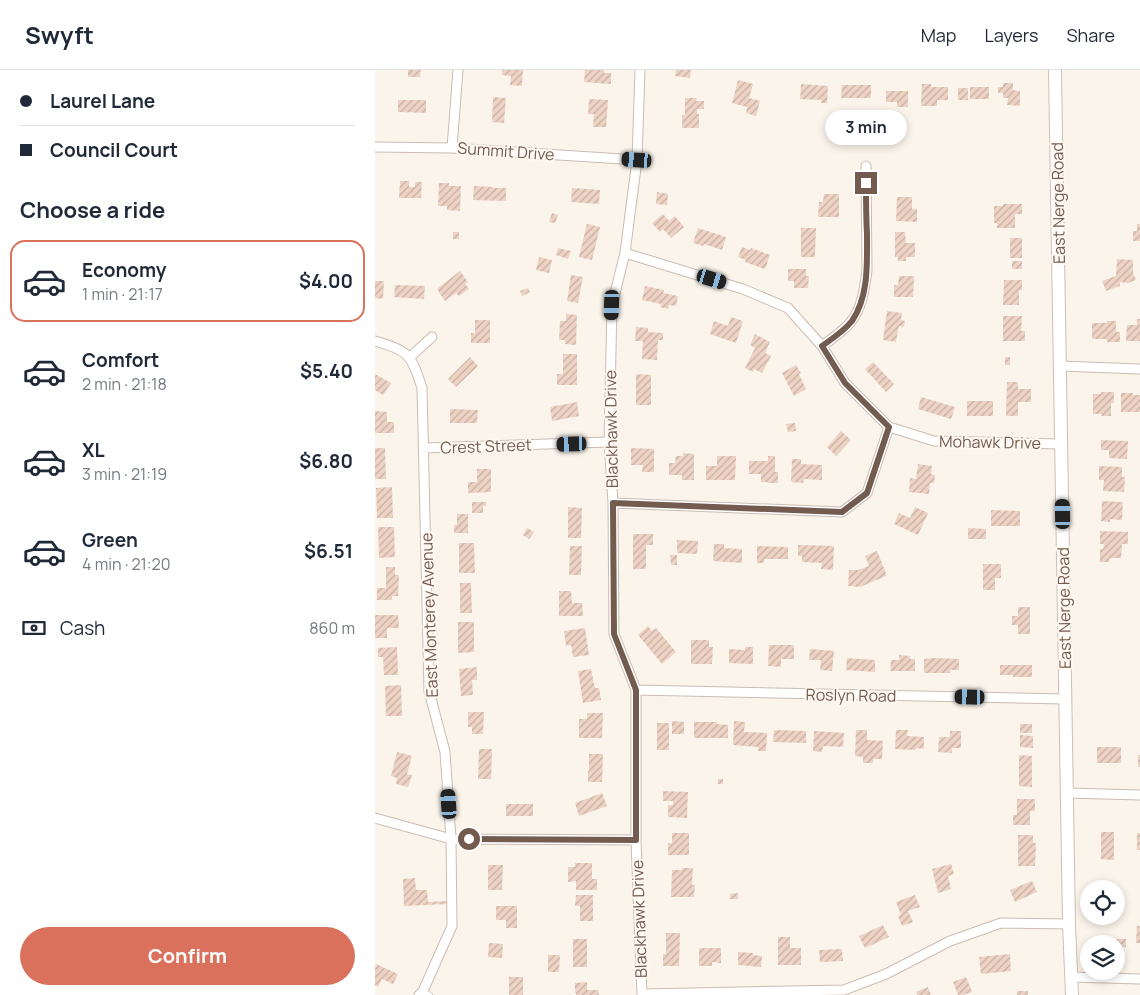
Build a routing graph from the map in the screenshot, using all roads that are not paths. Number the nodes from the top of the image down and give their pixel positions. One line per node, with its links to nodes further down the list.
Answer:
1 (458, 70): 5 (street)
2 (640, 70): 6 (street, Blackhawk Drive)
3 (1055, 70): 13 (main road, East Nerge Road)
4 (375, 147): 5 (street, Summit Drive)
5 (452, 148): 6 (street, Summit Drive)
6 (637, 160): 8 (street, Blackhawk Drive)
7 (866, 166): 11 (street)
8 (625, 253): 11 (street, Mohawk Drive); 16 (street, Blackhawk Drive)
9 (432, 337): 12 (street)
10 (375, 341): 12 (street)
11 (822, 346): 15 (street, Mohawk Drive)
12 (410, 358): 18 (street, East Monterey Avenue)
13 (1060, 366): 14 (street); 17 (main road, East Nerge Road)
14 (1140, 369)
15 (889, 427): 17 (street, Mohawk Drive); 19 (street)
16 (609, 442): 18 (street, Crest Street); 19 (street, Blackhawk Drive)
17 (1061, 444): 21 (main road, East Nerge Road)
18 (424, 448): 25 (street, East Monterey Avenue)
19 (613, 503): 20 (street, Blackhawk Drive)
20 (636, 690): 21 (street, Roslyn Road); 26 (street, Blackhawk Drive)
21 (1066, 699): 22 (main road, East Nerge Road)
22 (1067, 793): 23 (street); 27 (main road, East Nerge Road)
23 (1140, 795)
24 (375, 818): 25 (street)
25 (451, 839): 26 (street); 30 (street, East Monterey Avenue)
26 (636, 840): 31 (street, Blackhawk Drive)
27 (1069, 924): 28 (main road, East Nerge Road); 31 (street)
28 (1071, 977): 29 (street); 32 (main road, East Nerge Road)
29 (1140, 979)
30 (424, 994)
31 (642, 995)
32 (1071, 995)

